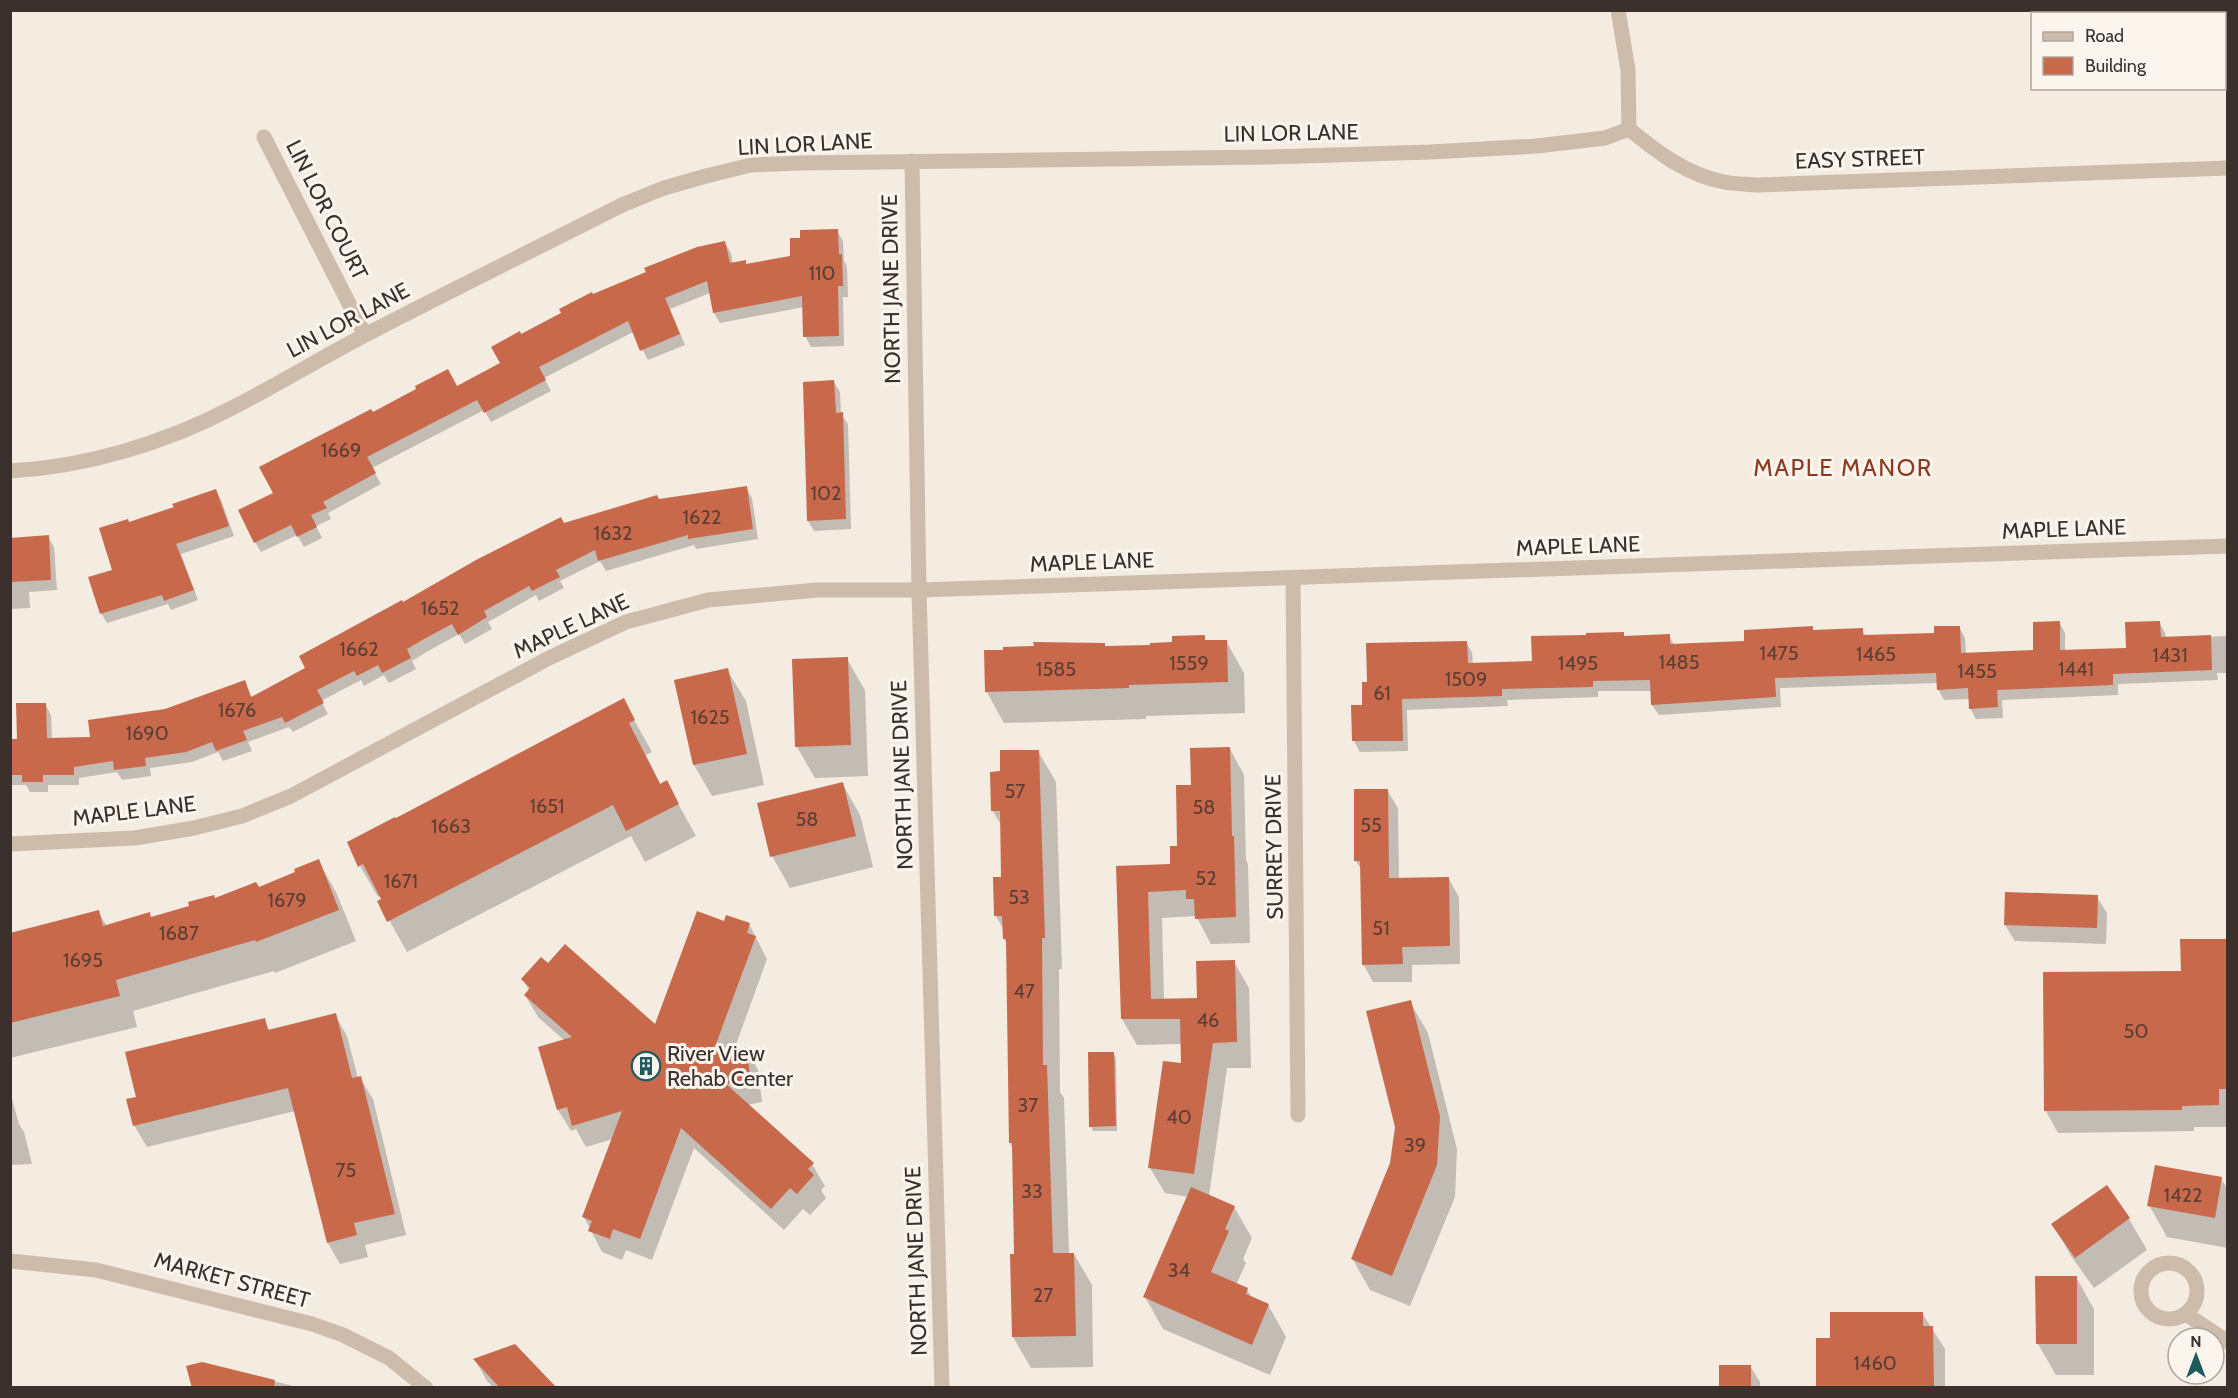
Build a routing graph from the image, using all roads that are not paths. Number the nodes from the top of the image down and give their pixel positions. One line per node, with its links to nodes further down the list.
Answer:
1 (1618, 10): 2 (street)
2 (1629, 129): 4 (street, LIN LOR LANE); 5 (street, EASY STREET)
3 (264, 137): 6 (street, LIN LOR COURT)
4 (912, 161): 6 (street, LIN LOR LANE); 10 (street, NORTH JANE DRIVE)
5 (2228, 168)
6 (365, 335): 7 (street, LIN LOR LANE)
7 (10, 471)
8 (2228, 546): 9 (street, MAPLE LANE)
9 (1293, 578): 10 (street, MAPLE LANE); 12 (street, SURREY DRIVE)
10 (919, 590): 11 (street, MAPLE LANE); 17 (street, NORTH JANE DRIVE)
11 (10, 844)
12 (1298, 1115)
13 (10, 1261): 16 (street, MARKET STREET)
14 (2186, 1314): 15 (street)
15 (2228, 1342)
16 (426, 1388)
17 (942, 1388)

